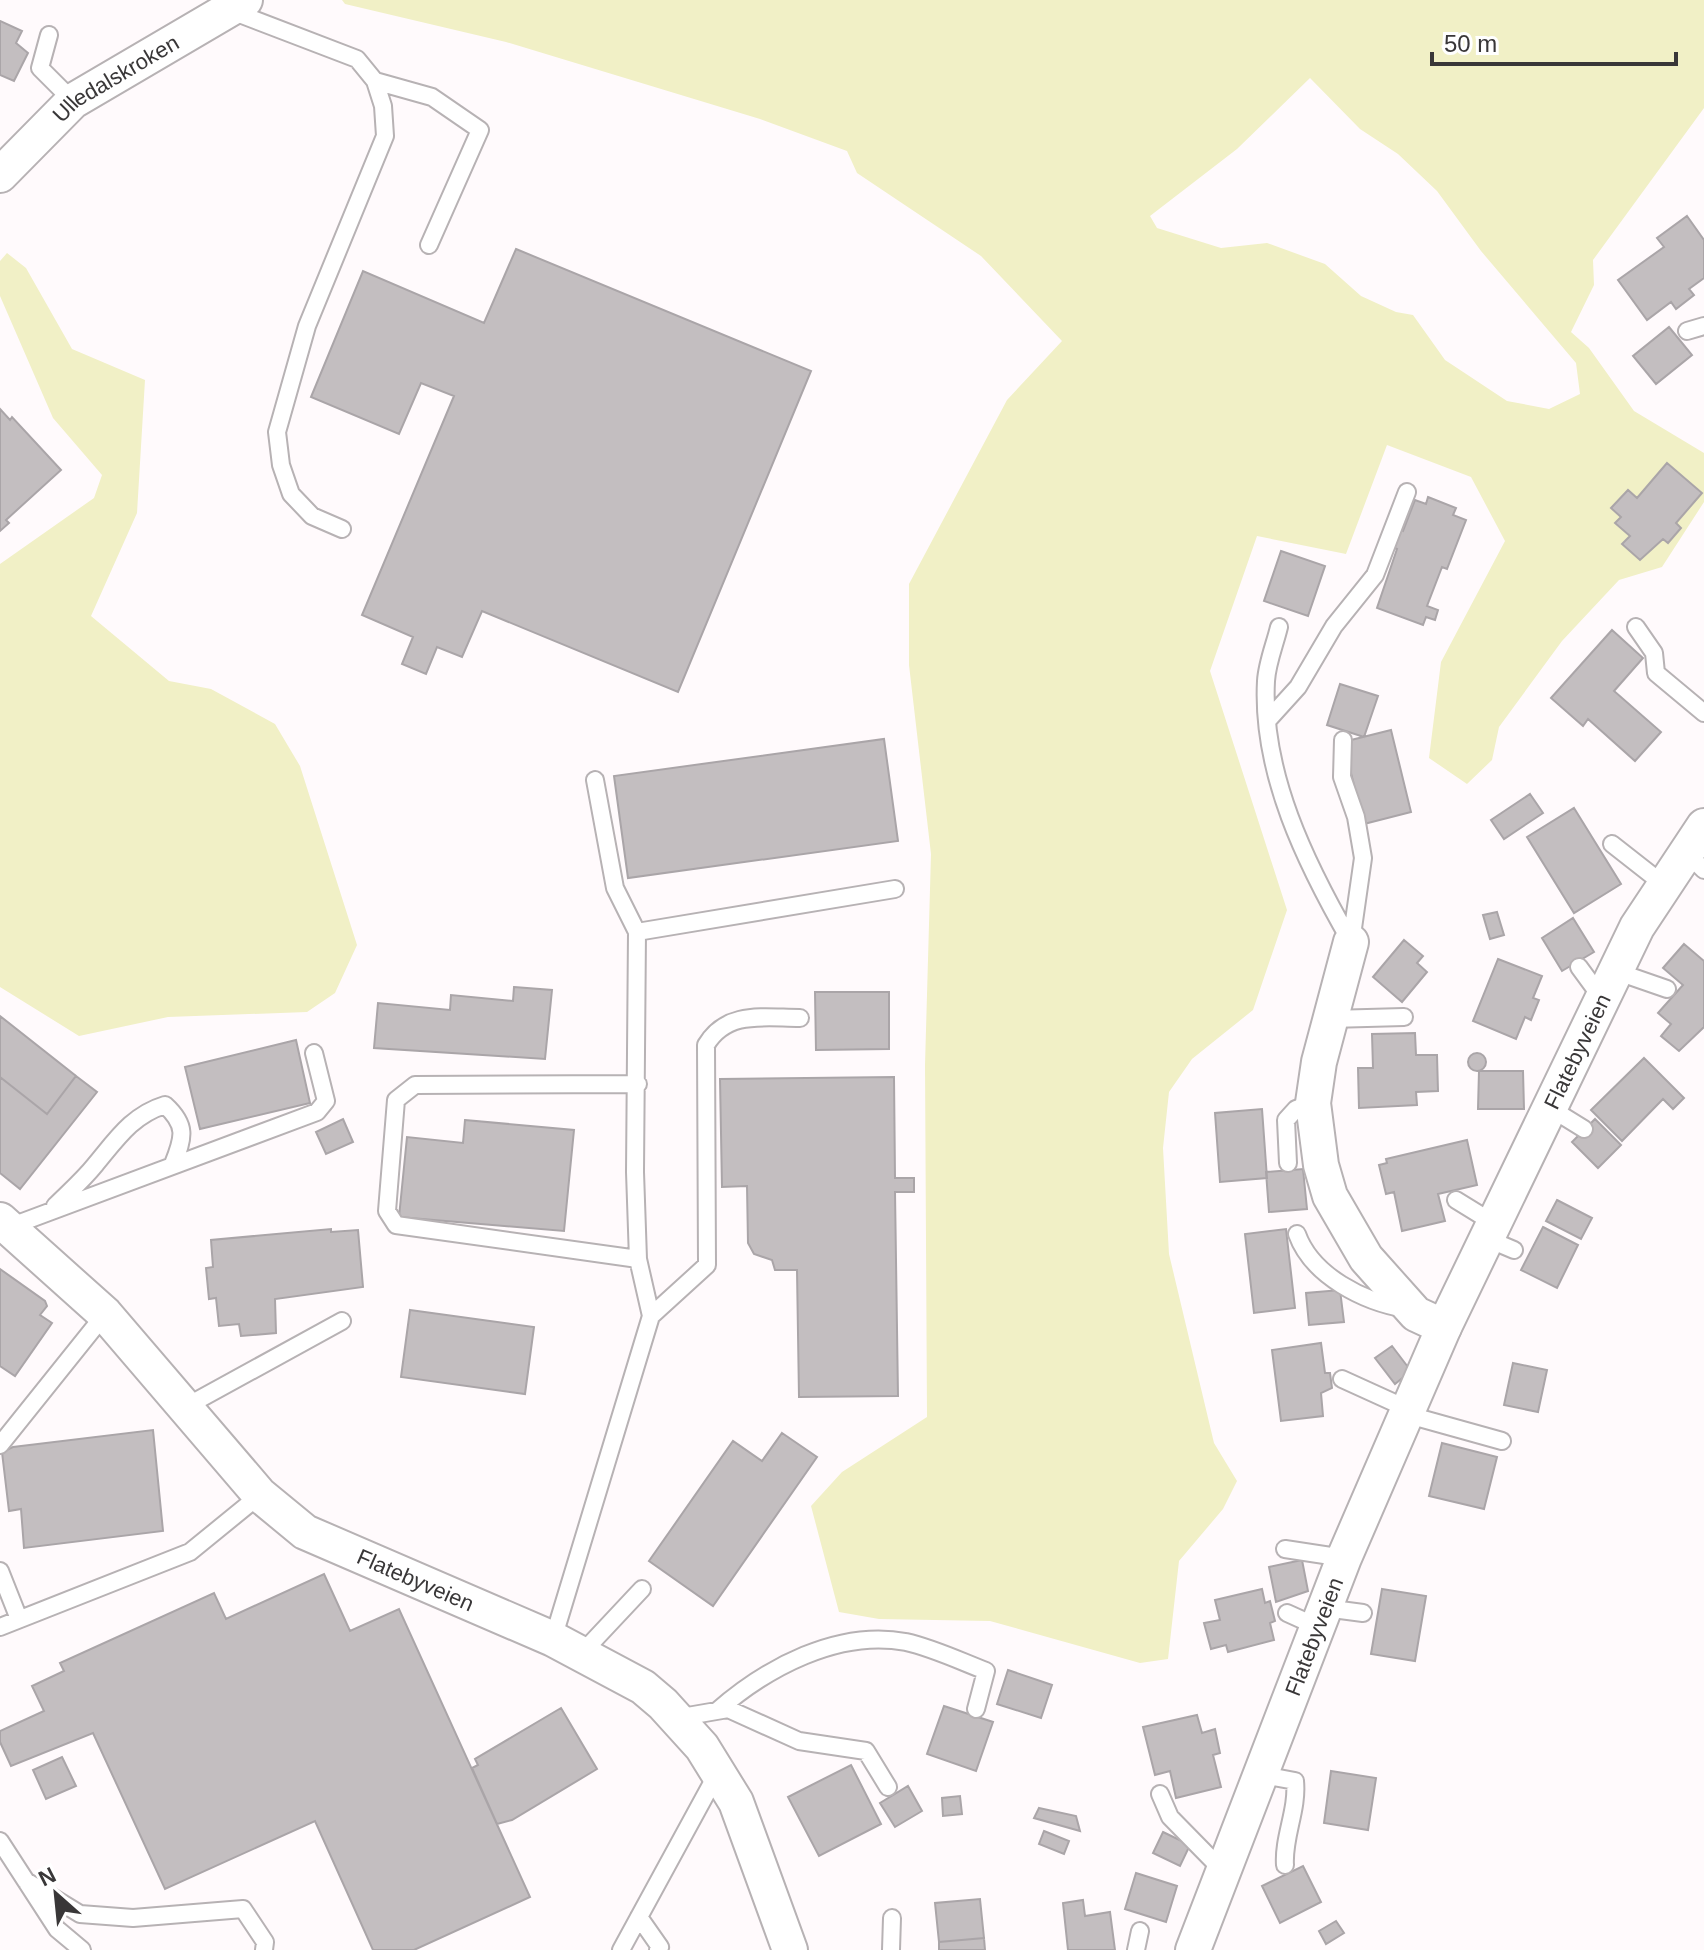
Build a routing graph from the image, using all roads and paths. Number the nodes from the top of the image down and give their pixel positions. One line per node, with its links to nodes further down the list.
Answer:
1 (236, 5): 3 (lane); 4 (street, Ulledalskroken)
2 (49, 35): 4 (lane)
3 (375, 81): 6 (lane); 10 (lane)
4 (73, 101): 5 (street, Ulledalskroken)
5 (0, 175)
6 (429, 245)
7 (1704, 326): 8 (lane)
8 (1687, 331)
9 (1407, 492): 14 (lane)
10 (342, 529)
11 (1279, 627): 14 (lane)
12 (1636, 627): 13 (lane)
13 (1704, 713)
14 (1269, 719): 22 (lane)
15 (1343, 740): 22 (lane)
16 (595, 780): 21 (lane)
17 (1612, 844): 19 (lane)
18 (1698, 849): 19 (street, Flatebyveien)
19 (1663, 884): 24 (street, Flatebyveien)
20 (895, 889): 21 (lane)
21 (637, 932): 30 (lane)
22 (1351, 942): 28 (street)
23 (1579, 967): 24 (lane)
24 (1608, 984): 25 (lane); 31 (street, Flatebyveien)
25 (1667, 989)
26 (1404, 1017): 28 (lane)
27 (800, 1018): 44 (lane)
28 (1330, 1019): 32 (street)
29 (314, 1053): 35 (lane)
30 (638, 1084): 41 (lane); 41 (lane)
31 (1548, 1097): 33 (lane); 40 (street, Flatebyveien)
32 (1313, 1103): 34 (lane); 42 (street)
33 (1584, 1129)
34 (1288, 1163)
35 (173, 1164): 37 (lane); 37 (lane)
36 (1456, 1200): 40 (lane)
37 (51, 1210): 38 (lane)
38 (4, 1224): 43 (street, Flatebyveien)
39 (1297, 1234): 42 (lane)
40 (1499, 1238): 46 (street, Flatebyveien)
41 (638, 1259): 44 (lane)
42 (1412, 1310): 46 (street)
43 (105, 1314): 48 (street, Flatebyveien); 51 (lane)
44 (651, 1316): 62 (lane)
45 (342, 1321): 48 (lane)
46 (1444, 1327): 49 (street, Flatebyveien)
47 (1342, 1379): 49 (lane)
48 (187, 1406): 52 (street, Flatebyveien)
49 (1406, 1412): 50 (lane); 54 (street, Flatebyveien)
50 (1502, 1441)
51 (0, 1445)
52 (260, 1495): 60 (lane); 62 (street, Flatebyveien)
53 (1285, 1549): 54 (lane)
54 (1344, 1558): 59 (street, Flatebyveien)
55 (0, 1571): 60 (lane)
56 (642, 1589): 62 (lane)
57 (1287, 1613): 59 (lane)
58 (1363, 1613): 59 (lane)
59 (1321, 1618): 67 (street, Flatebyveien)
60 (19, 1619): 61 (lane)
61 (0, 1627)
62 (567, 1647): 65 (street, Flatebyveien)
63 (976, 1709): 64 (lane)
64 (717, 1711): 65 (lane); 68 (lane)
65 (676, 1718): 66 (street, Flatebyveien)
66 (719, 1771): 74 (lane); 81 (street, Flatebyveien)
67 (1262, 1775): 71 (lane); 72 (street, Flatebyveien)
68 (888, 1787)
69 (1160, 1794): 72 (lane)
70 (0, 1841): 73 (lane)
71 (1285, 1865)
72 (1225, 1874): 84 (street, Flatebyveien)
73 (26, 1881): 77 (lane); 78 (lane)
74 (639, 1917): 79 (lane); 80 (lane)
75 (892, 1918): 82 (lane)
76 (1140, 1931): 83 (lane)
77 (82, 1950)
78 (264, 1950)
79 (621, 1950)
80 (658, 1950)
81 (790, 1950)
82 (891, 1950)
83 (1136, 1950)
84 (1193, 1950)

